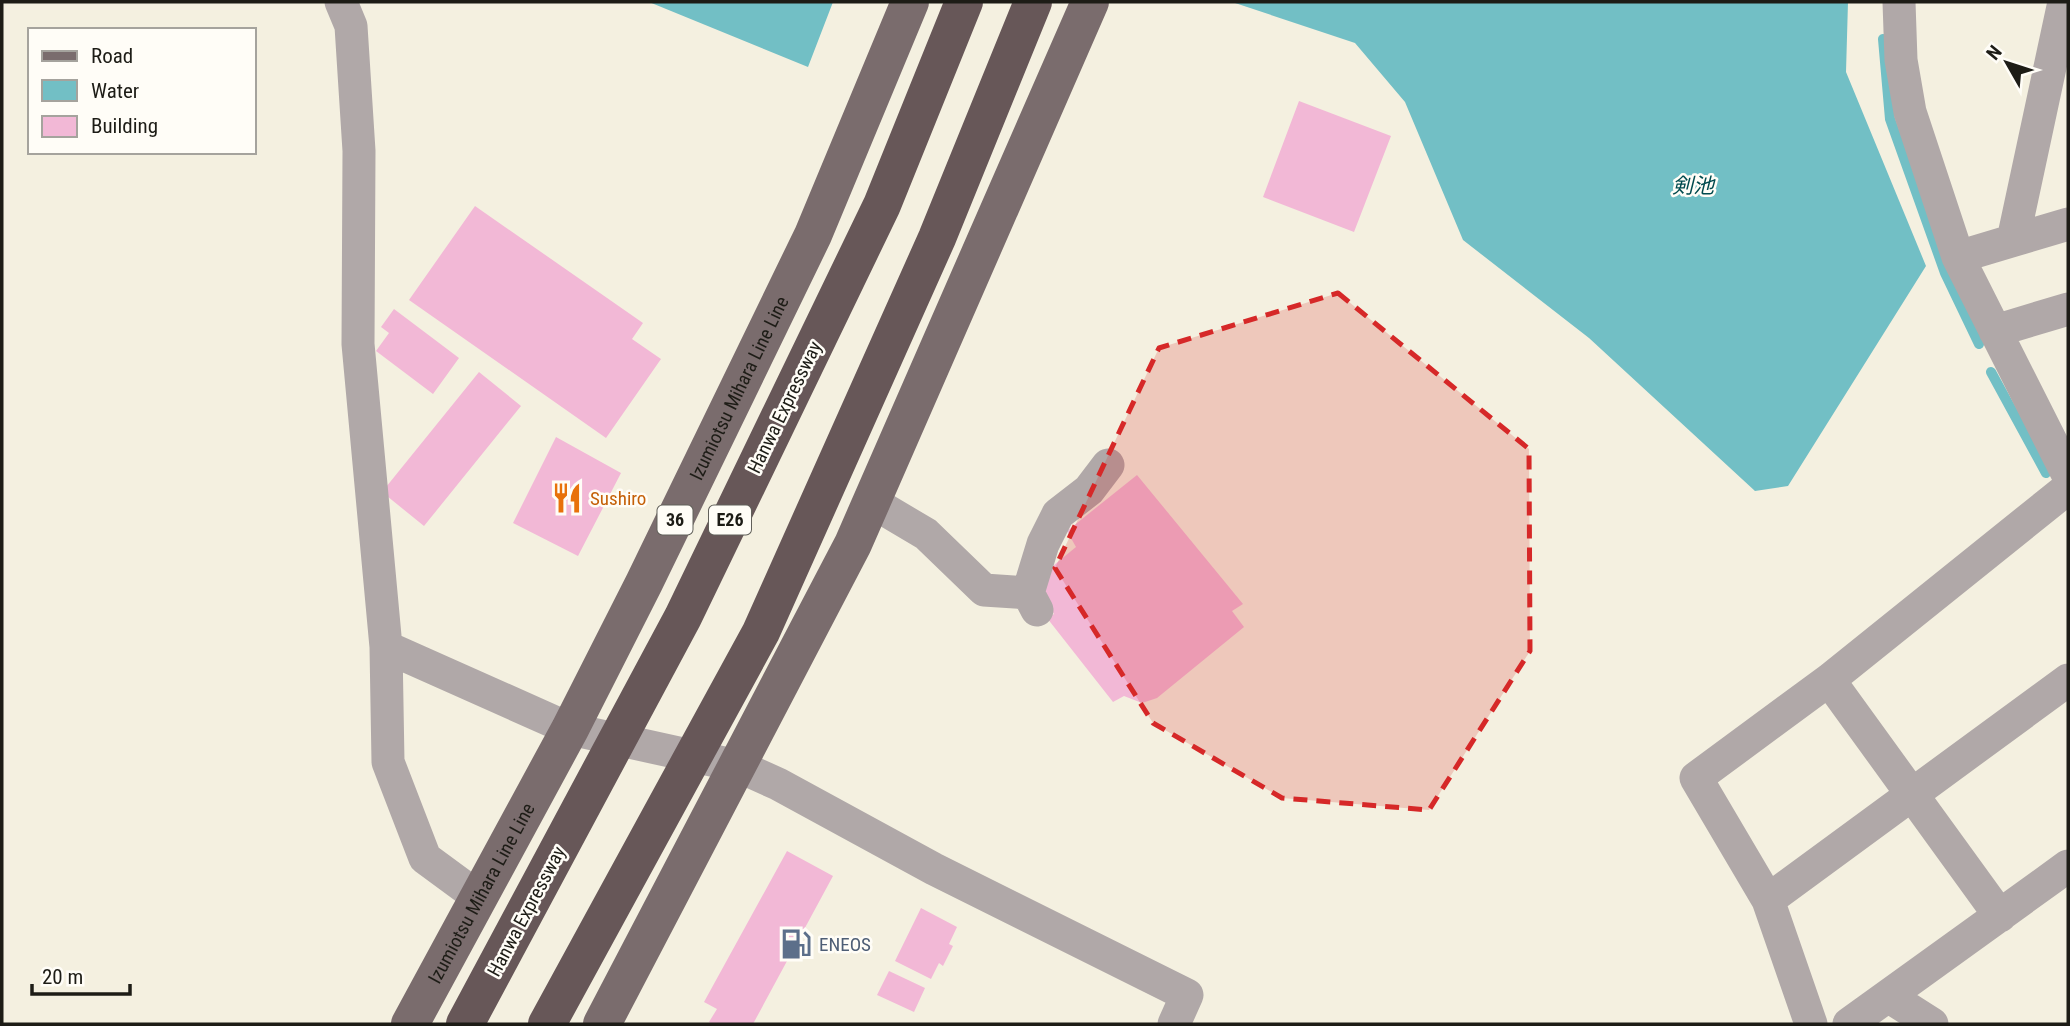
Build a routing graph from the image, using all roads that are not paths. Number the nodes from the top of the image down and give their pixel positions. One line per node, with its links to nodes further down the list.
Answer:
1 (341, 2): 17 (street)
2 (911, 2): 20 (main road, Izumiotsu Mihara Line Line / 36)
3 (964, 2): 29 (highway, Hanwa Expressway / E26)
4 (1033, 2): 30 (highway)
5 (1090, 2): 16 (main road)
6 (1899, 2): 10 (street)
7 (2064, 2): 9 (street)
8 (2068, 224): 9 (street)
9 (2013, 240): 10 (street)
10 (1958, 257): 12 (street)
11 (2068, 309): 12 (street)
12 (1995, 331): 14 (street)
13 (1108, 465): 16 (street)
14 (2068, 475)
15 (2068, 488): 18 (street)
16 (872, 502): 21 (main road)
17 (386, 646): 20 (street); 24 (street)
18 (1829, 680): 22 (street); 25 (street)
19 (2068, 680): 22 (street)
20 (570, 729): 21 (street); 24 (main road, Izumiotsu Mihara Line Line / 36)
21 (738, 765): 31 (main road); 32 (street)
22 (1912, 794): 25 (street); 26 (street)
23 (2068, 866): 26 (street)
24 (478, 897): 28 (main road, Izumiotsu Mihara Line Line / 36)
25 (1768, 900): 33 (street)
26 (2000, 916): 27 (street)
27 (1888, 996): 34 (street); 35 (street)
28 (410, 1024)
29 (465, 1024)
30 (548, 1024)
31 (602, 1024)
32 (1174, 1024)
33 (1811, 1024)
34 (1849, 1024)
35 (1932, 1024)

